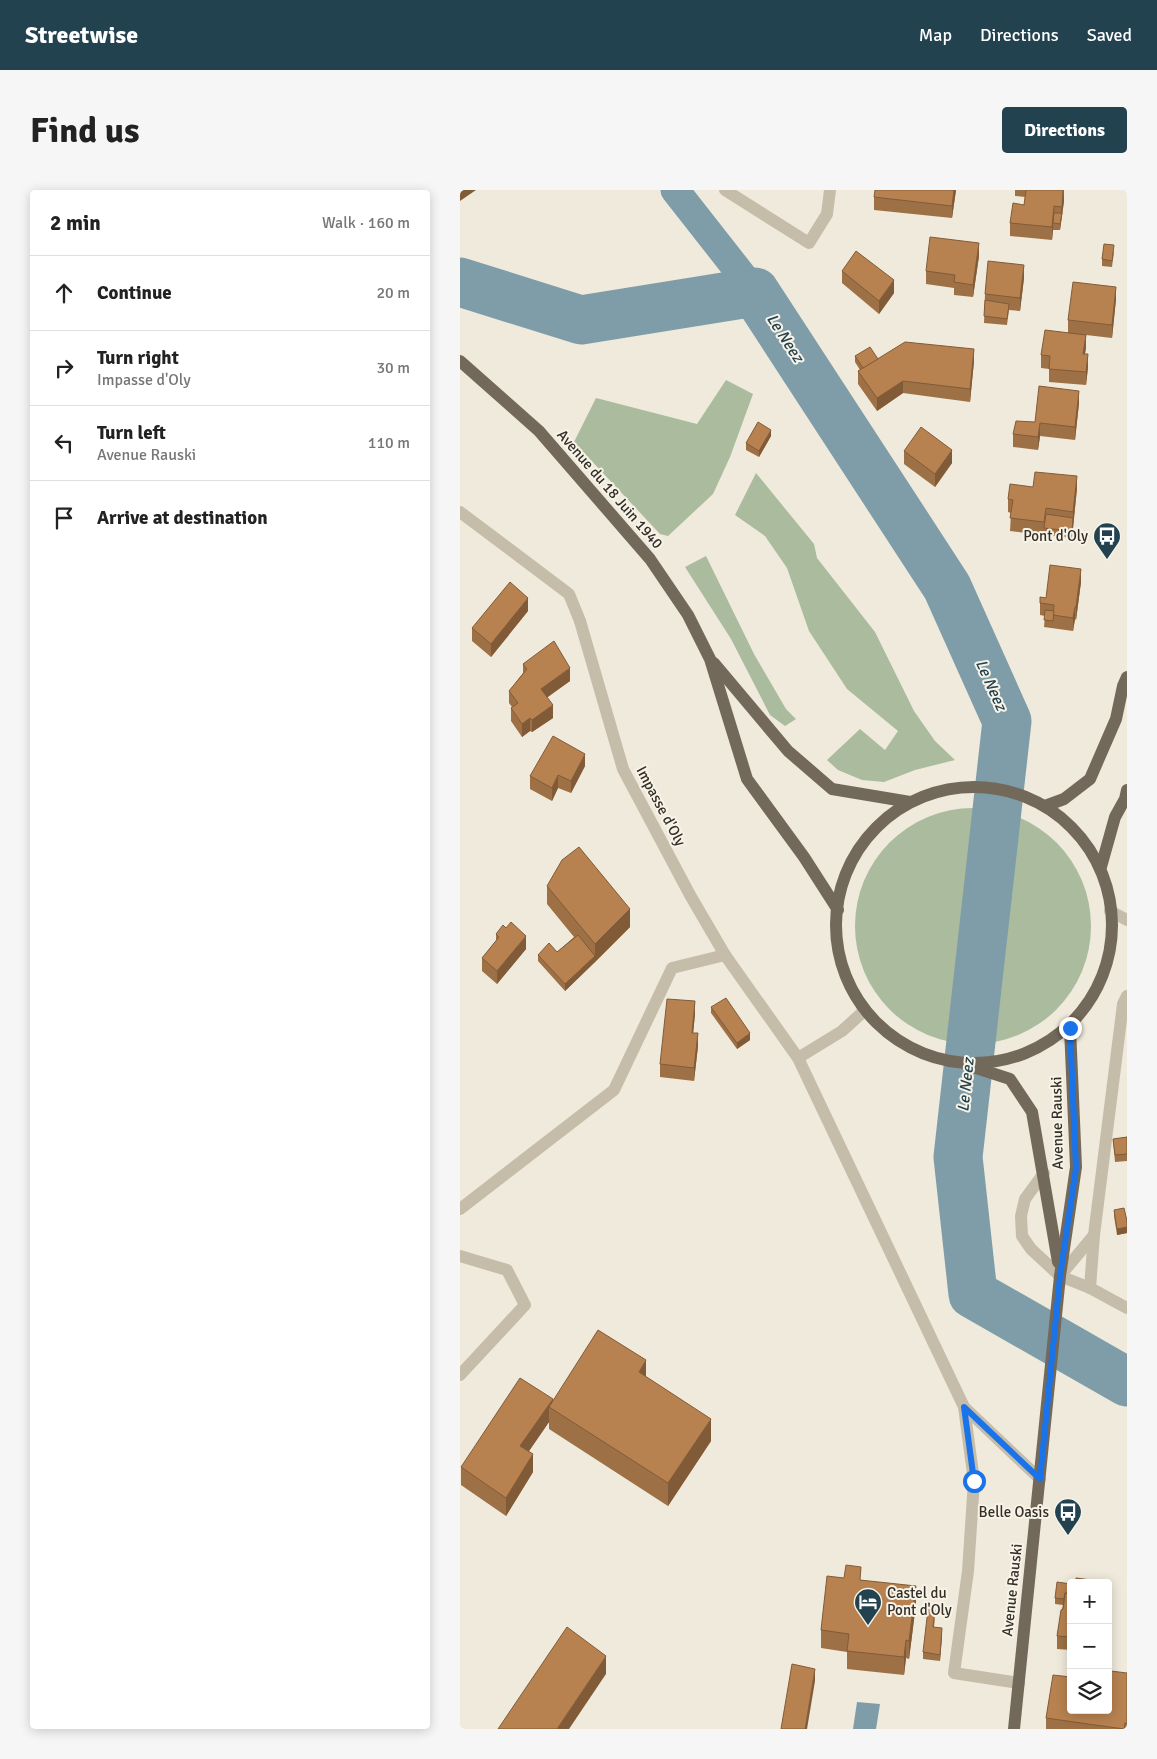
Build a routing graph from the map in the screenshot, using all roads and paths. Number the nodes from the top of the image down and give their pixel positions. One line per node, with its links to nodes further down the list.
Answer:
1 (725, 190): 2 (street)
2 (830, 190)
3 (460, 361): 5 (main road, Avenue du 18 Juin 1940)
4 (460, 512): 14 (street, Impasse d'Oly)
5 (710, 659): 8 (main road, Avenue du 18 Juin 1940); 11 (main road, Avenue du 18 Juin 1940)
6 (1127, 678): 9 (main road)
7 (1127, 790): 10 (main road)
8 (910, 802): 9 (main road); 11 (main road)
9 (1045, 806): 10 (main road)
10 (1101, 867): 12 (main road)
11 (838, 910): 16 (main road)
12 (1110, 911): 13 (street); 17 (main road)
13 (1127, 920)
14 (725, 955): 18 (street, Impasse d'Oly); 21 (street)
15 (1127, 996): 22 (street)
16 (864, 1011): 18 (street); 19 (main road)
17 (1070, 1028): 19 (main road); 24 (main road, Avenue Rauski)
18 (798, 1058): 28 (street, Impasse d'Oly)
19 (957, 1062): 20 (main road, Avenue Rauski)
20 (1044, 1173): 24 (main road, Avenue Rauski); 24 (street)
21 (460, 1209)
22 (1094, 1235): 24 (street); 25 (street)
23 (460, 1256): 27 (street)
24 (1060, 1276): 25 (street); 29 (main road, Avenue Rauski)
25 (1090, 1288): 26 (street)
26 (1127, 1308)
27 (460, 1375)
28 (964, 1407): 29 (street); 30 (street)
29 (1040, 1479): 30 (main road, Avenue Rauski)
30 (1019, 1683): 31 (main road, Avenue Rauski)
31 (1014, 1729)

